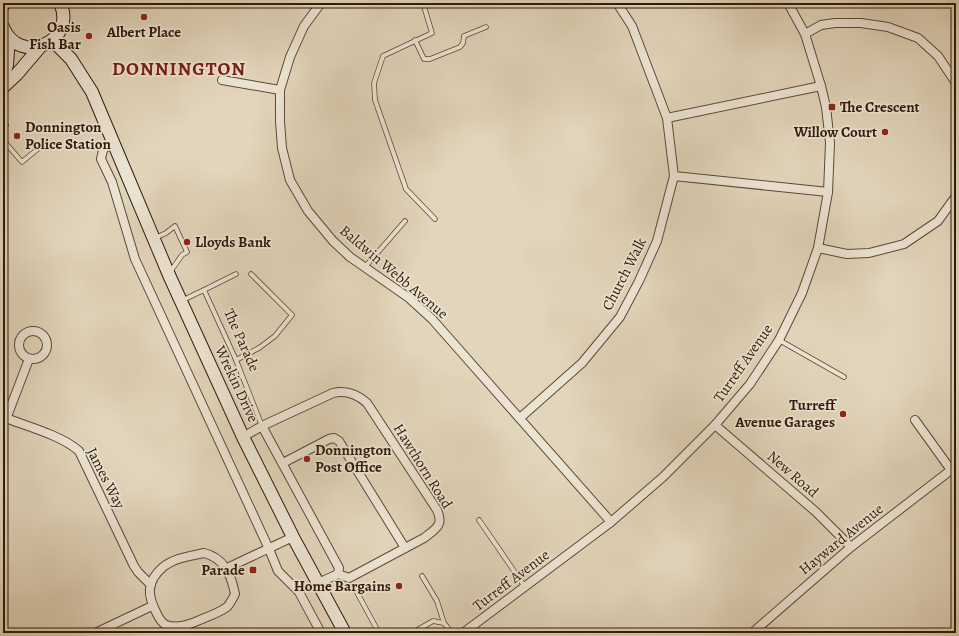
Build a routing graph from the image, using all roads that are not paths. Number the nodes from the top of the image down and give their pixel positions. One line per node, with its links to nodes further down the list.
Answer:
1 (4, 3): 6 (street)
2 (321, 3): 19 (street, Baldwin Webb Avenue)
3 (423, 3): 12 (lane)
4 (617, 3): 20 (street, Church Walk)
5 (788, 3): 10 (street, Turreff Avenue)
6 (3, 6)
7 (64, 6): 11 (street)
8 (486, 27): 12 (lane)
9 (5, 32): 13 (street); 14 (street)
10 (805, 34): 16 (street); 17 (street, Turreff Avenue)
11 (52, 40): 13 (street); 22 (street, Wrekin Drive)
12 (415, 40): 27 (lane)
13 (40, 47): 18 (street)
14 (3, 77)
15 (222, 80): 19 (street)
16 (956, 83)
17 (821, 86): 20 (street); 25 (street, Turreff Avenue)
18 (3, 87)
19 (280, 90): 31 (street, Baldwin Webb Avenue)
20 (667, 118): 24 (street, Church Walk)
21 (3, 140): 23 (lane)
22 (112, 142): 29 (street, Wrekin Drive); 54 (street)
23 (40, 146)
24 (674, 176): 25 (street); 42 (street, Church Walk)
25 (828, 192): 30 (street, Turreff Avenue)
26 (956, 196): 30 (street)
27 (436, 220)
28 (405, 221): 31 (lane)
29 (154, 238): 34 (street, Wrekin Drive); 34 (lane)
30 (818, 248): 37 (street, Turreff Avenue)
31 (365, 267): 42 (street, Baldwin Webb Avenue)
32 (236, 274): 35 (lane)
33 (251, 274): 39 (lane)
34 (169, 275): 36 (street, Wrekin Drive)
35 (204, 290): 36 (lane); 39 (lane, The Parade)
36 (181, 301): 46 (street, Wrekin Drive)
37 (779, 340): 40 (lane); 44 (street, Turreff Avenue)
38 (29, 359): 41 (street, James Way)
39 (236, 360): 45 (lane, The Parade)
40 (844, 378)
41 (5, 418): 59 (street, James Way)
42 (520, 418): 50 (street, Baldwin Webb Avenue)
43 (915, 420): 48 (street, Hayward Avenue)
44 (715, 425): 50 (street, Turreff Avenue); 52 (street, New Road)
45 (262, 426): 46 (street); 47 (street, The Parade); 53 (street, Hawthorn Road)
46 (243, 437): 51 (street, Wrekin Drive)
47 (283, 463): 53 (street); 56 (street, The Parade)
48 (953, 468): 52 (street, Hayward Avenue)
49 (479, 520): 61 (lane)
50 (611, 522): 61 (street, Turreff Avenue)
51 (293, 538): 54 (street); 58 (street, Wrekin Drive)
52 (851, 547): 73 (street, Hayward Avenue)
53 (405, 548): 56 (street, Hawthorn Road)
54 (269, 549): 55 (street); 67 (street)
55 (227, 568): 59 (street); 64 (street)
56 (338, 574): 58 (street, Hawthorn Road)
57 (422, 576): 63 (lane)
58 (318, 583): 68 (street, Wrekin Drive)
59 (151, 584): 62 (street)
60 (354, 587): 69 (lane)
61 (525, 588): 72 (street, Turreff Avenue)
62 (152, 606): 64 (street); 65 (street)
63 (444, 622): 70 (lane); 71 (lane)
64 (165, 625): 66 (street)
65 (95, 633)
66 (168, 633)
67 (321, 633)
68 (346, 633)
69 (379, 633)
70 (412, 633)
71 (452, 633)
72 (463, 633)
73 (752, 633)

